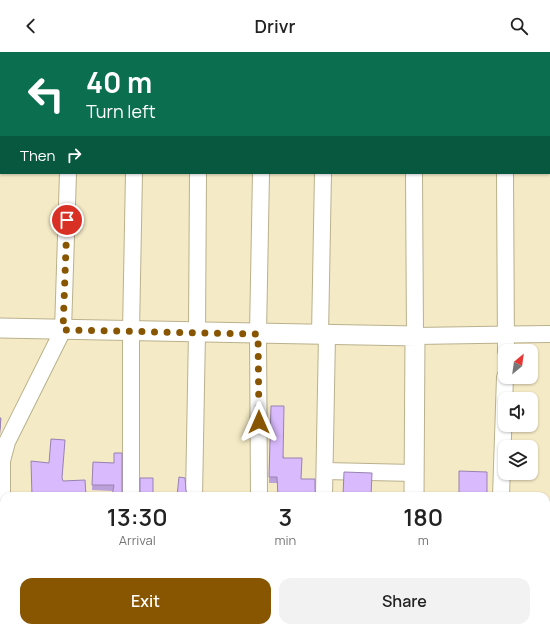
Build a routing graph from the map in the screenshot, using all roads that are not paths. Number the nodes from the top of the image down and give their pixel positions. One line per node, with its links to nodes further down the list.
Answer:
1 (68, 174): 9 (street)
2 (134, 174): 10 (street)
3 (198, 174): 12 (street)
4 (261, 174): 13 (street)
5 (323, 174): 14 (street)
6 (414, 174): 16 (street)
7 (505, 174): 15 (street)
8 (0, 328): 9 (street)
9 (63, 330): 10 (street); 21 (street)
10 (131, 331): 12 (street); 22 (street)
11 (548, 331): 15 (street)
12 (197, 332): 13 (street); 23 (street)
13 (258, 334): 14 (street); 24 (street)
14 (324, 335): 16 (street); 19 (street)
15 (506, 335): 16 (street); 17 (street)
16 (415, 336): 20 (street)
17 (506, 344)
18 (505, 384): 27 (street)
19 (325, 471): 20 (street); 25 (street)
20 (414, 473): 26 (street)
21 (2, 492)
22 (131, 492)
23 (194, 492)
24 (259, 492)
25 (324, 492)
26 (414, 492)
27 (501, 492)

